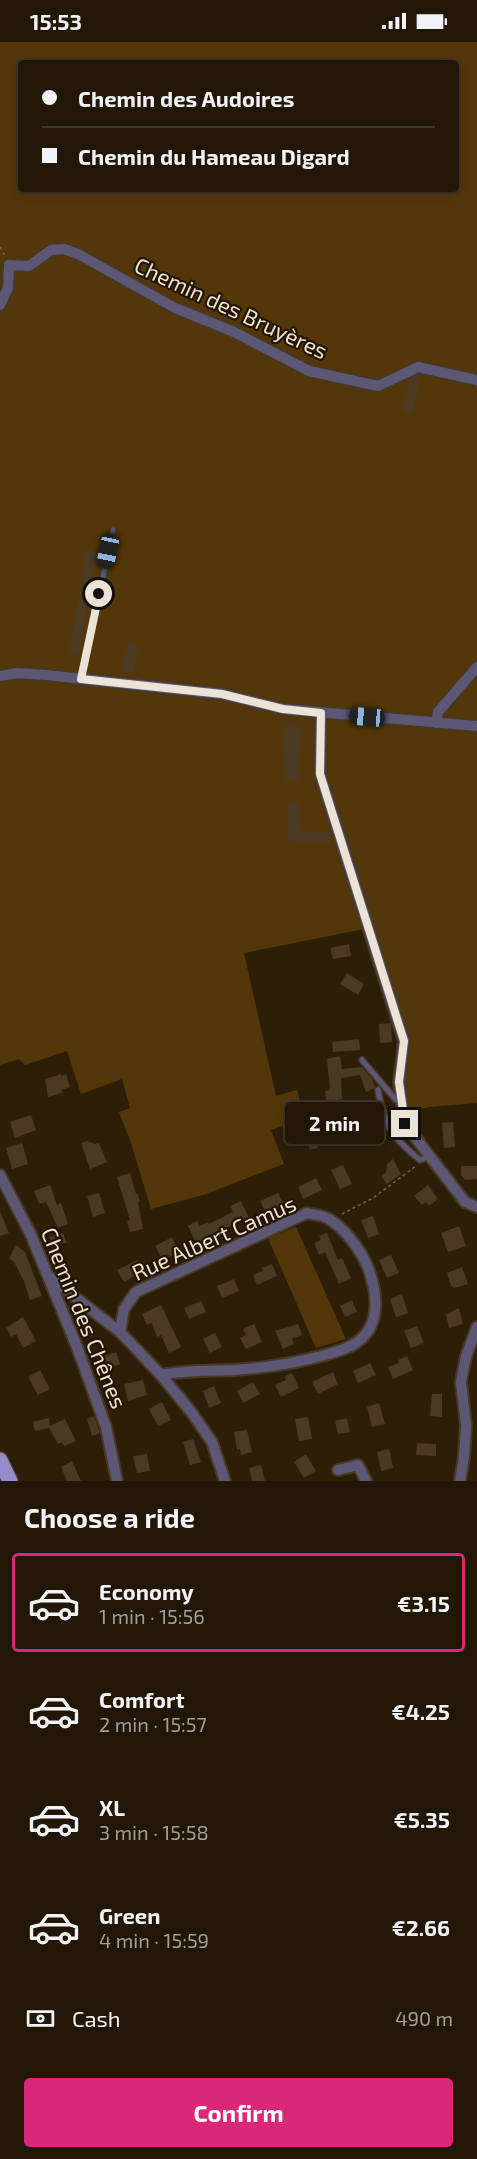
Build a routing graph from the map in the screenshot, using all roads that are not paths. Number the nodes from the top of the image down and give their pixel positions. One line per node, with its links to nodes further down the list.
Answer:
1 (0, 305): 2 (street, Chemin des Bruyères)
2 (477, 380)
3 (113, 530): 6 (lane)
4 (477, 667): 8 (street)
5 (0, 676): 6 (street)
6 (81, 679): 7 (street)
7 (321, 713): 8 (street); 12 (street)
8 (436, 723): 9 (street)
9 (477, 726)
10 (362, 1060): 12 (lane)
11 (378, 1090): 13 (lane)
12 (401, 1101): 13 (street)
13 (429, 1156): 15 (street)
14 (0, 1175): 16 (street, Chemin des Chênes)
15 (477, 1207)
16 (49, 1277): 17 (street); 18 (street, Chemin des Chênes)
17 (91, 1308): 18 (street); 20 (street)
18 (64, 1316): 25 (street, Chemin des Chênes)
19 (477, 1327): 28 (street)
20 (120, 1332): 21 (street); 21 (street, Rue Albert Camus)
21 (161, 1376): 26 (street)
22 (0, 1460): 24 (main road)
23 (338, 1470): 27 (street)
24 (10, 1481)
25 (117, 1481)
26 (225, 1481)
27 (366, 1481)
28 (460, 1481)

